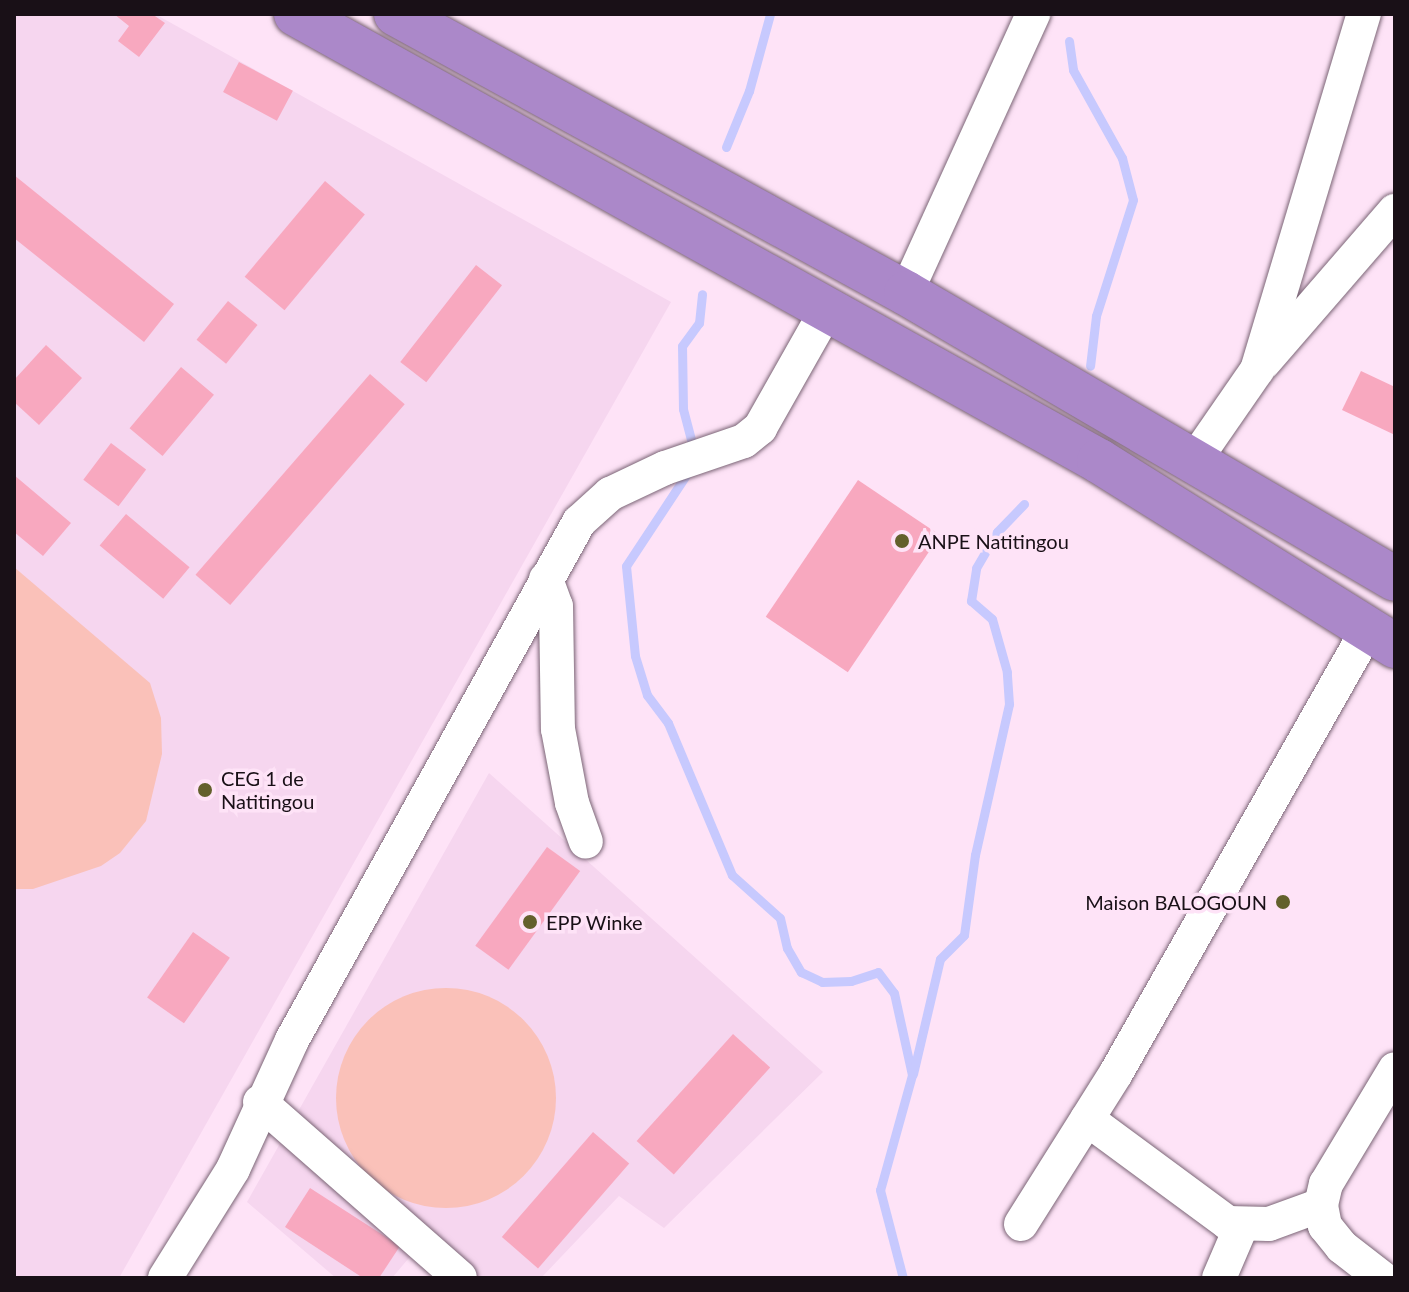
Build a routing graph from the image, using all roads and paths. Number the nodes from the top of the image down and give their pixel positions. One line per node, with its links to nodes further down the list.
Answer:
1 (296, 14): 5 (highway)
2 (1033, 14): 7 (street)
3 (1364, 14): 9 (street)
4 (410, 18): 5 (street); 7 (highway)
5 (397, 71): 8 (highway)
6 (1395, 211): 9 (street)
7 (906, 293): 10 (highway)
8 (828, 308): 11 (street); 13 (highway)
9 (1257, 370): 10 (street)
10 (1194, 461): 12 (highway)
11 (546, 579): 14 (street); 16 (street)
12 (1395, 579)
13 (1382, 638): 17 (street)
14 (586, 842)
15 (1395, 1069): 18 (street)
16 (260, 1102): 21 (street); 22 (street)
17 (1087, 1119): 19 (street); 20 (street)
18 (1321, 1205): 20 (street); 24 (street)
19 (1021, 1224)
20 (1241, 1227): 23 (street)
21 (165, 1278)
22 (460, 1278)
23 (1219, 1278)
24 (1382, 1278)

